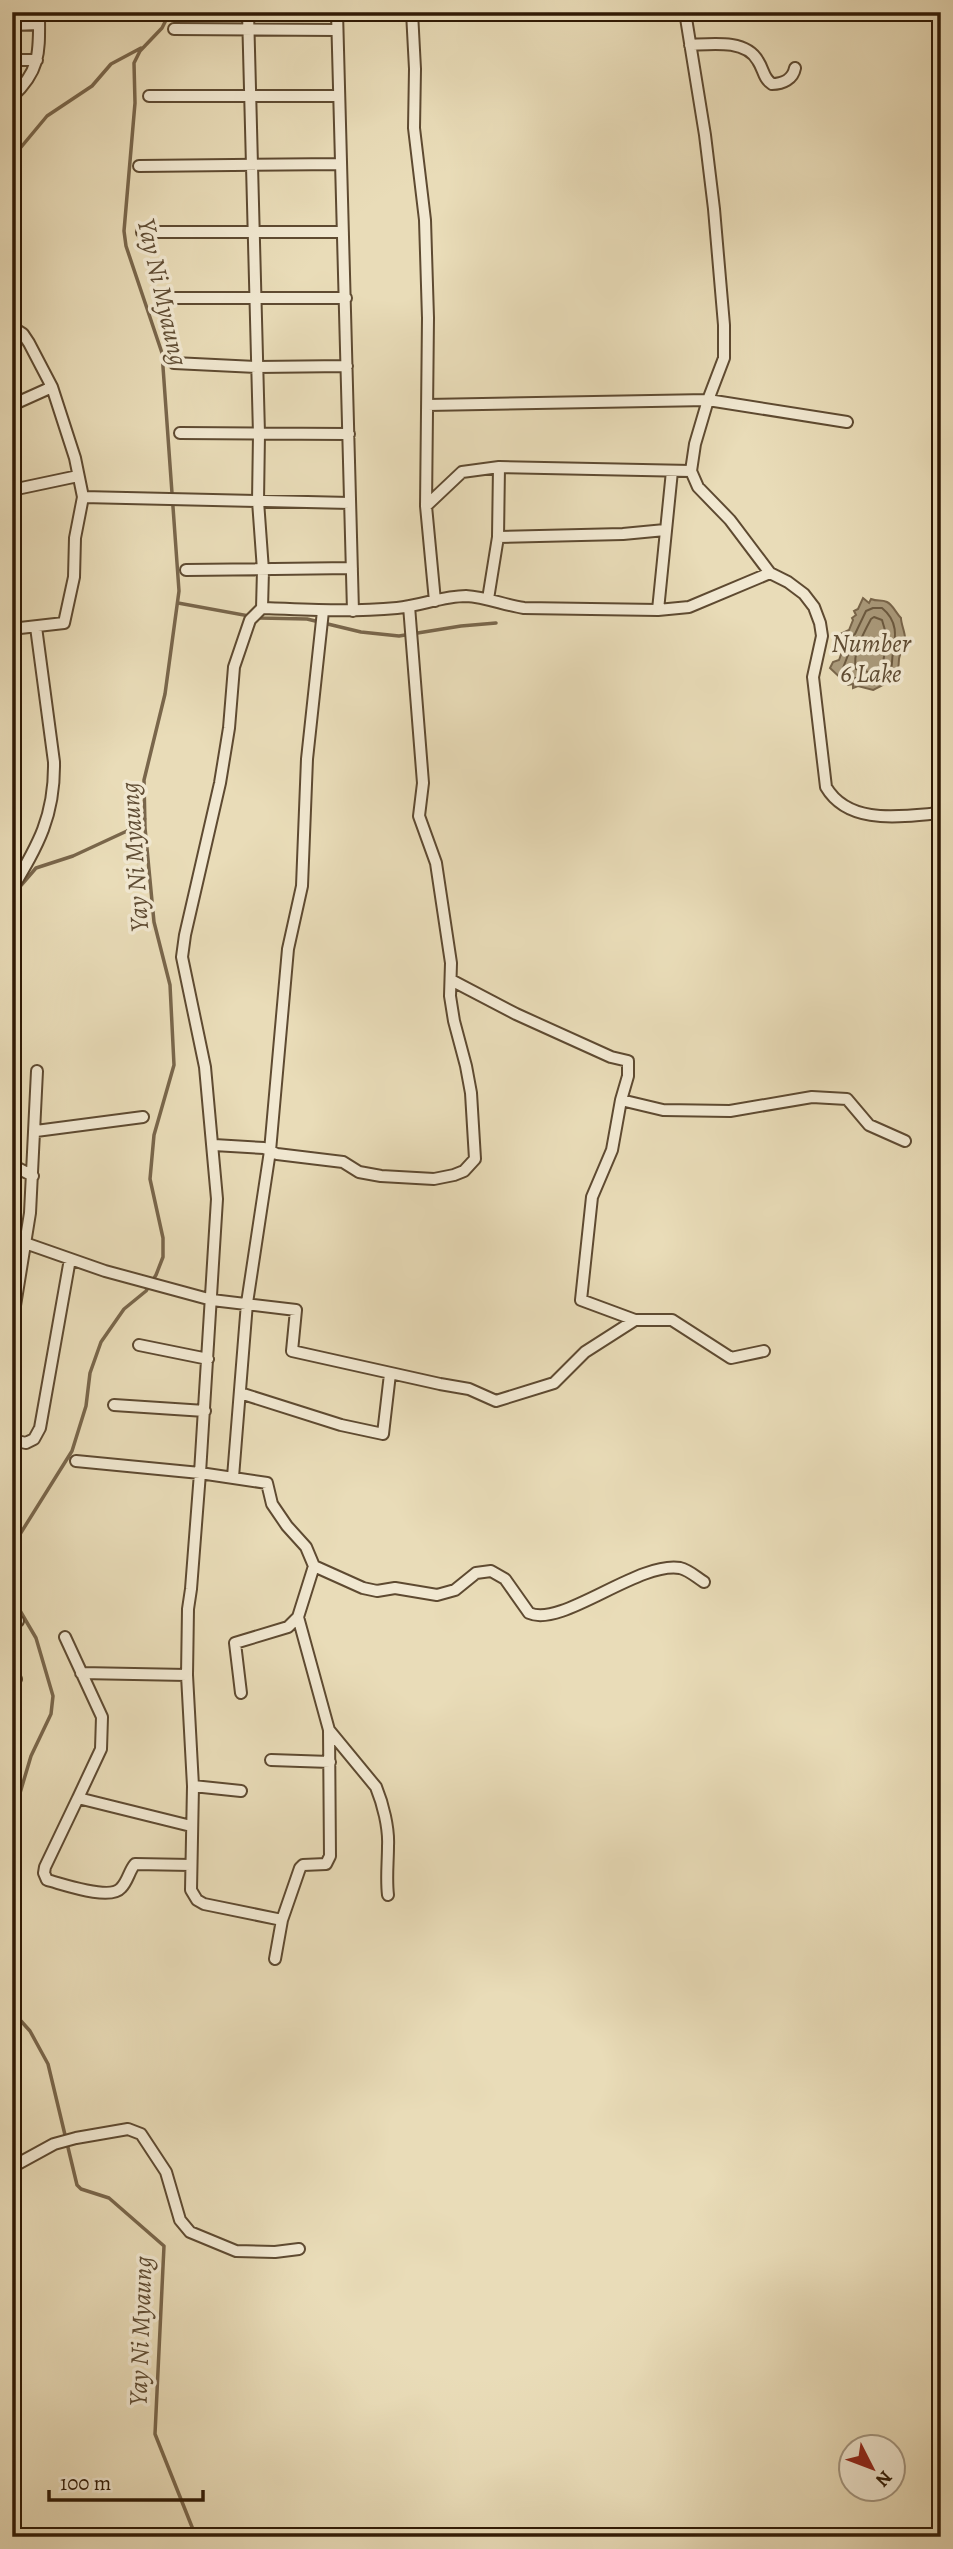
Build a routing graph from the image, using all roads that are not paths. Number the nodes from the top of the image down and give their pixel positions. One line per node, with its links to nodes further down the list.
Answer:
1 (39, 12): 6 (street)
2 (248, 12): 9 (street)
3 (337, 12): 10 (street)
4 (412, 12): 35 (street)
5 (685, 12): 11 (street)
6 (39, 24): 7 (street); 13 (street)
7 (12, 25)
8 (174, 29): 9 (street)
9 (247, 29): 10 (street); 16 (street)
10 (337, 30): 17 (street)
11 (690, 45): 14 (street); 33 (street)
12 (12, 60): 13 (street)
13 (37, 60): 18 (street)
14 (795, 68)
15 (149, 96): 16 (street)
16 (251, 96): 17 (street); 19 (street)
17 (339, 96): 20 (street)
18 (12, 97)
19 (251, 164): 20 (street); 21 (street); 22 (street)
20 (341, 164): 24 (street)
21 (139, 166)
22 (253, 231): 23 (street); 24 (street); 27 (street)
23 (142, 232)
24 (343, 232): 26 (street)
25 (172, 298): 27 (street)
26 (346, 298): 27 (street); 30 (street)
27 (255, 299): 31 (street)
28 (12, 327): 32 (street)
29 (174, 363): 31 (street)
30 (347, 366): 31 (street); 39 (street)
31 (257, 367): 38 (street)
32 (52, 387): 34 (street); 43 (street)
33 (708, 400): 35 (street); 36 (street); 42 (street)
34 (12, 405)
35 (427, 405): 48 (street)
36 (847, 422)
37 (180, 433): 38 (street)
38 (258, 434): 39 (street); 46 (street)
39 (349, 434): 47 (street)
40 (499, 467): 41 (street); 48 (street); 50 (street)
41 (672, 471): 42 (street); 49 (street)
42 (691, 471): 54 (street)
43 (78, 476): 44 (street); 45 (street)
44 (12, 490)
45 (83, 497): 46 (street); 62 (street)
46 (258, 500): 47 (street); 53 (street)
47 (350, 503): 51 (street)
48 (426, 506): 56 (street)
49 (665, 530): 50 (street); 59 (street)
50 (498, 537): 55 (street)
51 (352, 568): 53 (street); 61 (street)
52 (186, 570): 53 (street)
53 (263, 570): 58 (street)
54 (770, 573): 59 (street); 64 (street)
55 (488, 599): 56 (street); 59 (street)
56 (435, 601): 57 (street)
57 (409, 606): 61 (street); 66 (street)
58 (262, 608): 60 (street); 72 (street)
59 (658, 610)
60 (323, 611): 61 (street); 73 (street)
61 (353, 611)
62 (36, 627): 63 (street); 65 (street)
63 (12, 633)
64 (941, 813)
65 (12, 890)
66 (451, 980): 68 (street); 73 (street)
67 (37, 1071): 70 (street)
68 (621, 1100): 71 (street); 81 (street)
69 (142, 1117): 70 (street)
70 (36, 1131): 75 (street)
71 (905, 1141)
72 (214, 1146): 73 (street); 79 (street)
73 (271, 1151): 80 (street)
74 (12, 1165): 75 (street)
75 (33, 1176): 76 (street)
76 (25, 1243): 77 (street); 78 (street)
77 (70, 1259): 79 (street); 90 (street)
78 (17, 1261): 83 (street)
79 (212, 1300): 80 (street); 85 (street)
80 (247, 1303): 86 (street); 87 (street)
81 (635, 1320): 84 (street); 86 (street)
82 (139, 1345): 85 (street)
83 (12, 1349)
84 (764, 1351)
85 (208, 1359): 89 (street)
86 (390, 1374): 87 (street)
87 (240, 1393): 93 (street)
88 (114, 1405): 89 (street)
89 (205, 1410): 92 (street)
90 (12, 1440)
91 (76, 1461): 92 (street)
92 (200, 1473): 93 (street); 99 (street)
93 (233, 1477): 94 (street)
94 (314, 1566): 95 (street); 96 (street)
95 (704, 1582)
96 (298, 1617): 100 (street); 101 (street)
97 (65, 1637): 98 (street)
98 (81, 1673): 99 (street); 106 (street)
99 (187, 1675): 104 (street)
100 (241, 1693)
101 (329, 1730): 103 (street); 109 (street)
102 (271, 1760): 103 (street)
103 (330, 1762): 110 (street)
104 (193, 1786): 105 (street); 107 (street)
105 (242, 1791)
106 (78, 1798): 107 (street); 108 (street)
107 (191, 1826): 108 (street)
108 (191, 1865): 110 (street)
109 (388, 1895)
110 (282, 1920): 111 (street)
111 (275, 1959)
112 (12, 2167): 113 (street)
113 (299, 2249)

